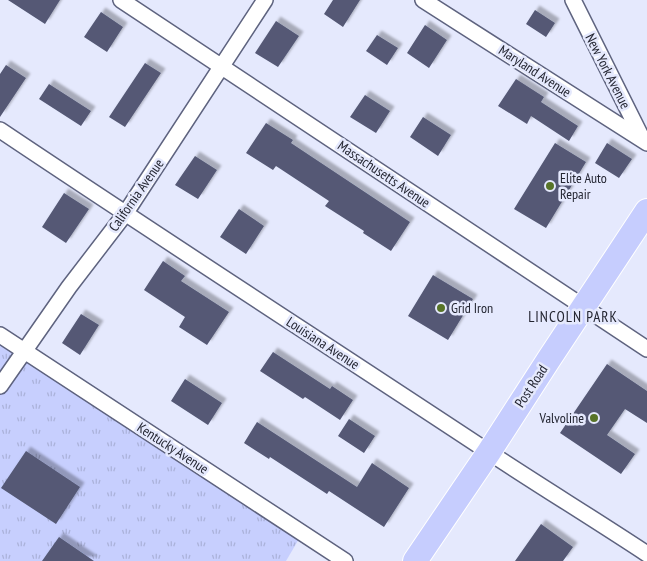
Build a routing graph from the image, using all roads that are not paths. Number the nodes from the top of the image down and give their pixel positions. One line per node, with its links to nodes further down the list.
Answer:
1 (121, 0): 5 (street, Massachusetts Avenue)
2 (265, 0): 5 (street, California Avenue)
3 (423, 0): 7 (street, Maryland Avenue)
4 (572, 0): 7 (street, New York Avenue)
5 (222, 66): 9 (street, California Avenue); 10 (street, Massachusetts Avenue)
6 (0, 130): 9 (street, Louisiana Avenue)
7 (645, 142)
8 (647, 211): 10 (main road, Post Road)
9 (125, 214): 13 (street, California Avenue); 15 (street, Louisiana Avenue)
10 (583, 307): 12 (street, Massachusetts Avenue); 15 (main road, Post Road)
11 (0, 335): 13 (street, Kentucky Avenue)
12 (647, 349)
13 (25, 352): 14 (street, California Avenue); 17 (street, Kentucky Avenue)
14 (0, 386)
15 (489, 452): 16 (street, Louisiana Avenue); 18 (main road, Post Road)
16 (647, 554)
17 (345, 561)
18 (415, 561)

